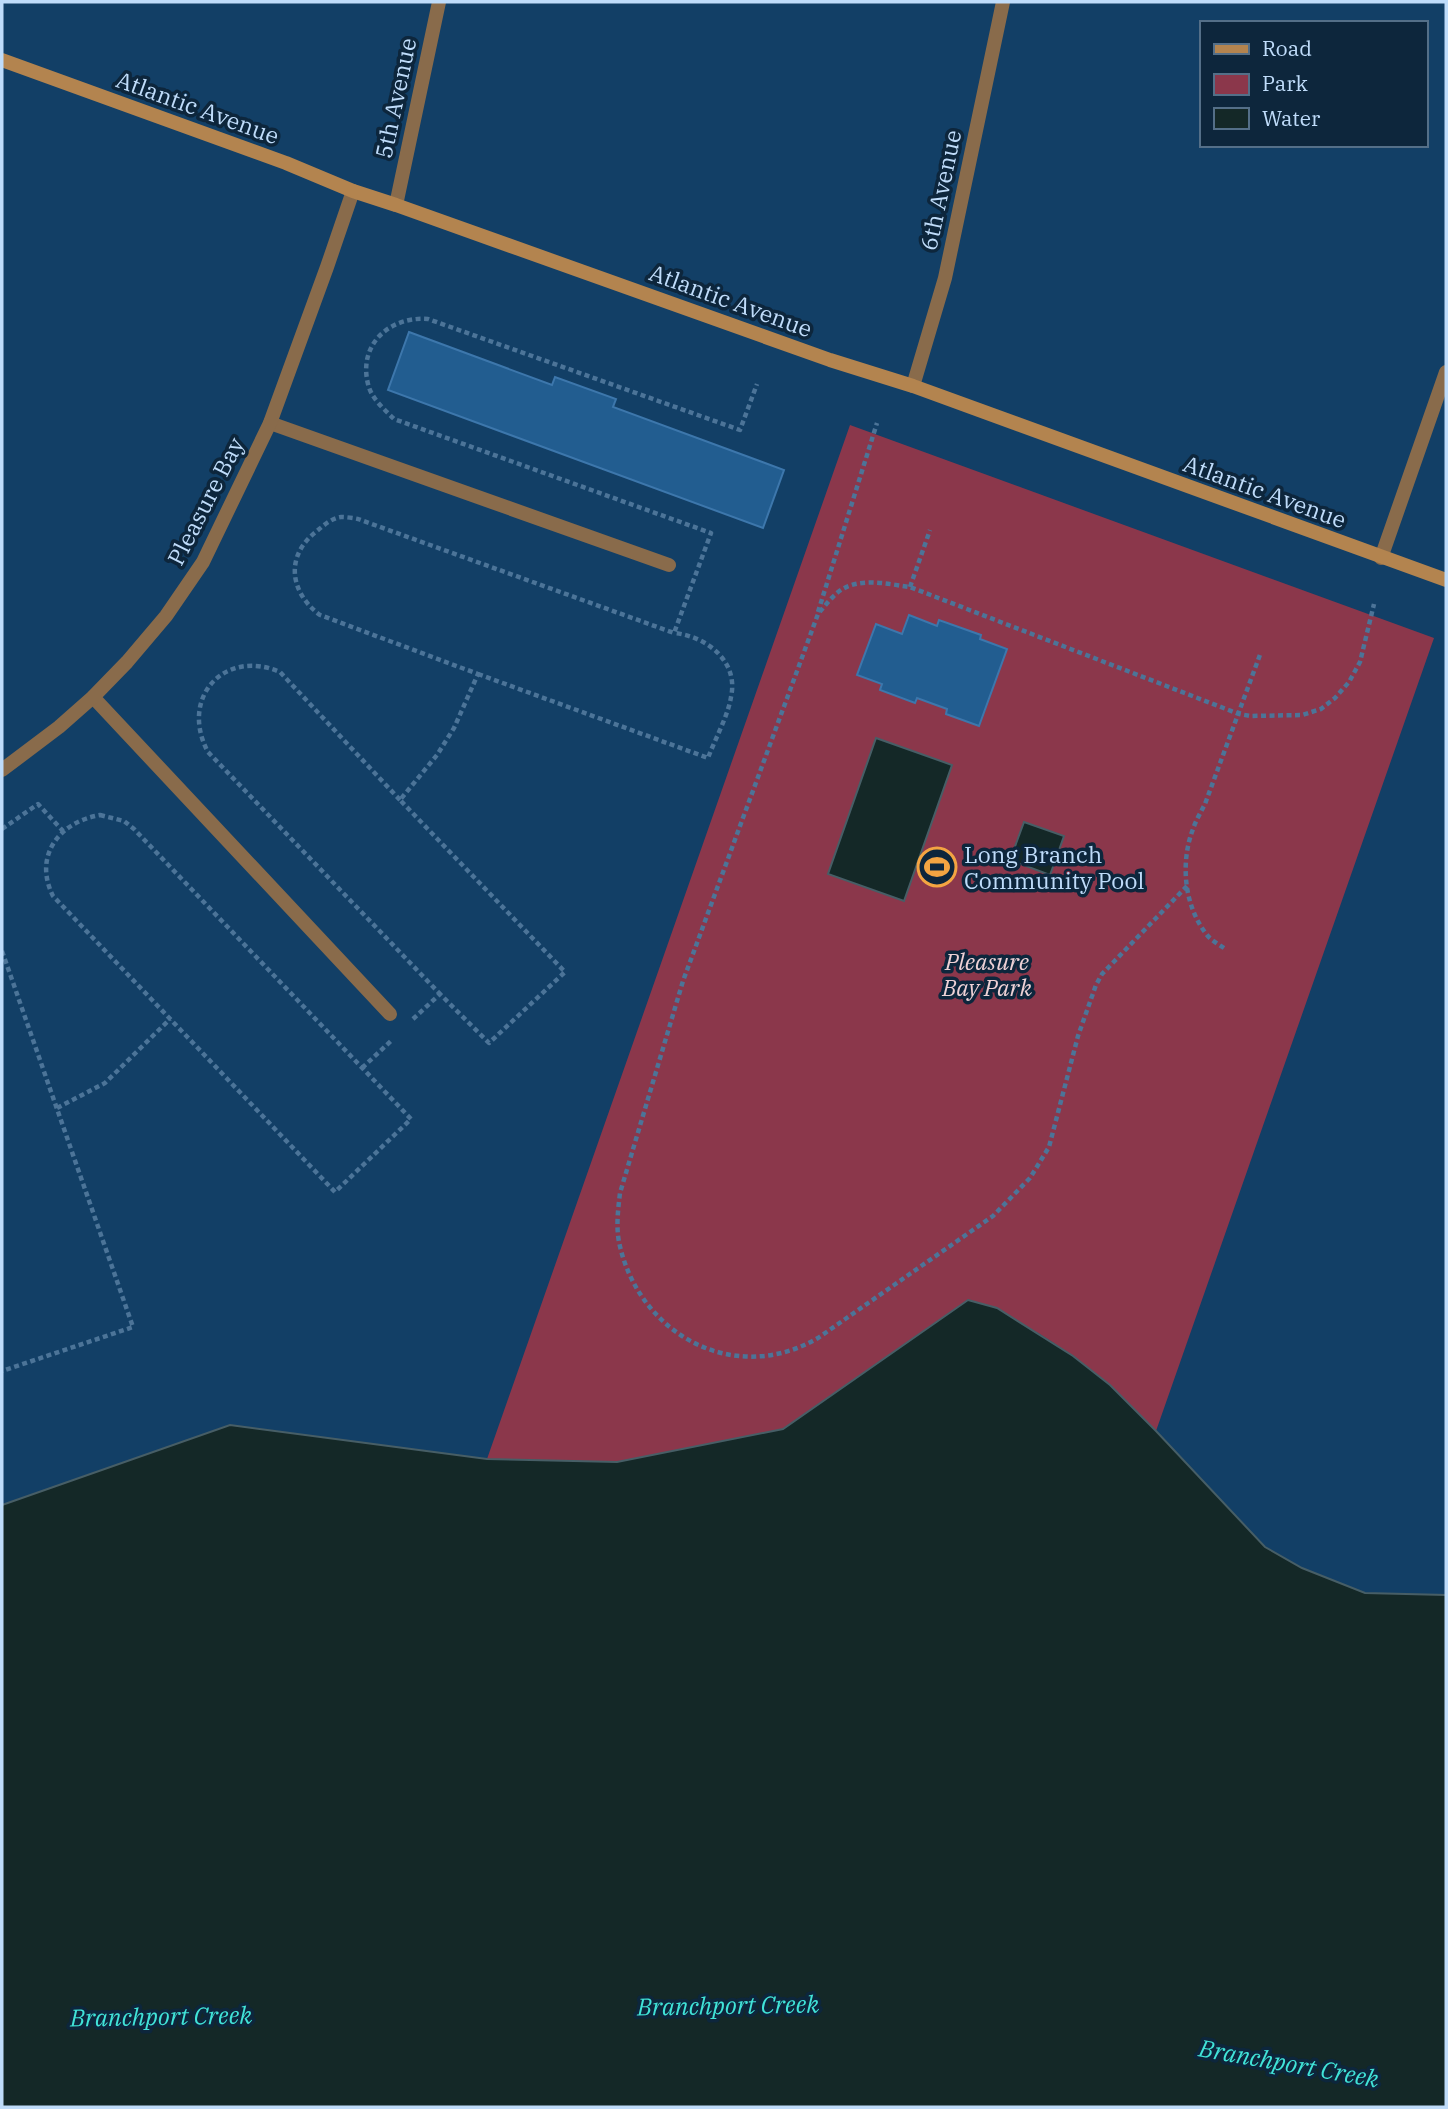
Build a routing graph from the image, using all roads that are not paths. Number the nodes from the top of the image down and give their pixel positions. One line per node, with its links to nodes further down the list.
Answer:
1 (439, 2): 5 (street, 5th Avenue)
2 (1003, 2): 7 (street, 6th Avenue)
3 (2, 60): 4 (street, Atlantic Avenue)
4 (353, 191): 5 (street, Atlantic Avenue); 8 (street, Pleasure Bay)
5 (396, 205): 7 (street, Atlantic Avenue)
6 (1446, 372): 9 (street)
7 (913, 386): 9 (street, Atlantic Avenue)
8 (270, 423): 10 (street); 12 (street, Pleasure Bay)
9 (1381, 558): 11 (street, Atlantic Avenue)
10 (669, 565)
11 (1446, 580)
12 (93, 697): 13 (street, Pleasure Bay); 14 (street)
13 (2, 770)
14 (390, 1014)

